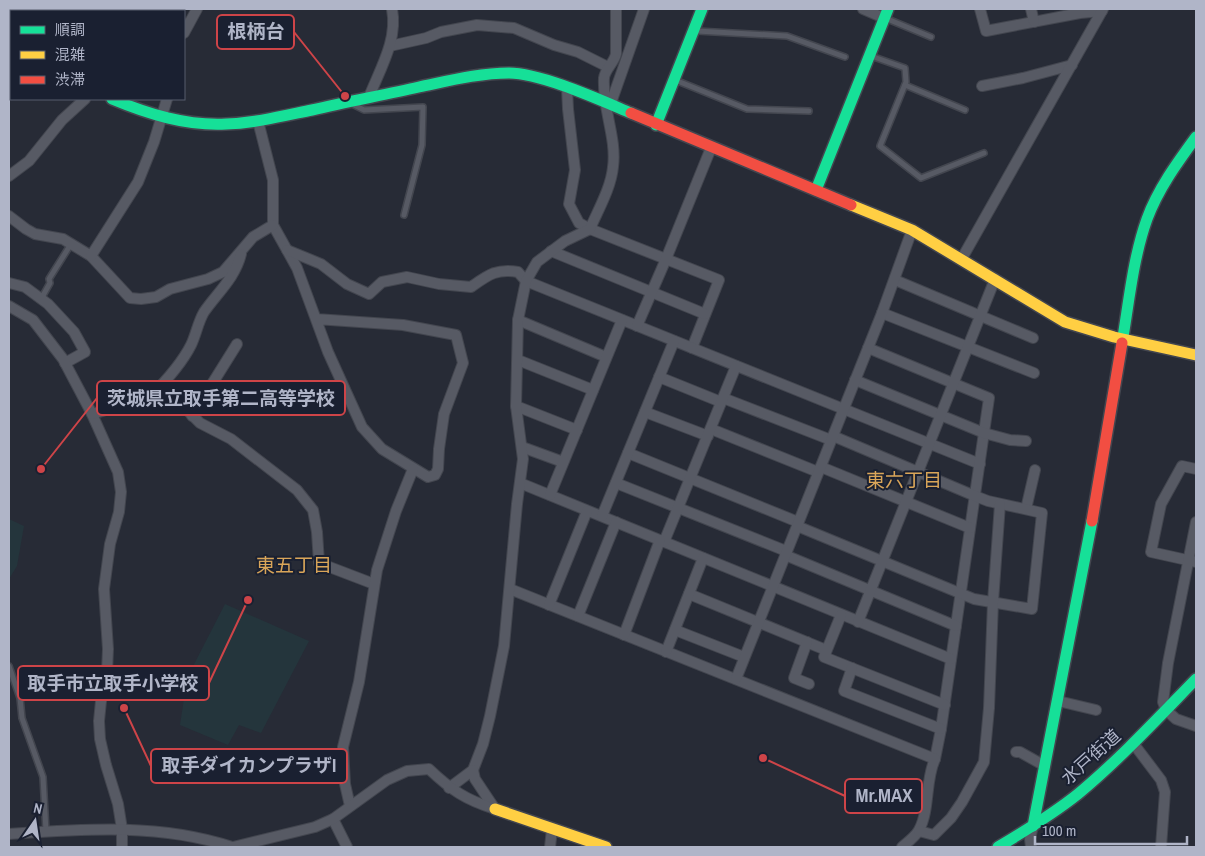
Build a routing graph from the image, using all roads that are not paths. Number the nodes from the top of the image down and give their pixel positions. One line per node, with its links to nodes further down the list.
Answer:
1 (197, 9): 13 (street)
2 (392, 9): 16 (street)
3 (616, 9): 20 (street)
4 (644, 9): 30 (street)
5 (702, 9): 14 (street)
6 (863, 9): 11 (street)
7 (980, 9): 12 (street)
8 (1031, 9): 12 (street)
9 (1103, 10): 10 (street); 19 (street)
10 (1080, 11): 12 (street)
11 (886, 13): 15 (lane); 17 (street)
12 (1034, 22)
13 (185, 31)
14 (694, 31): 18 (lane); 21 (street)
15 (931, 37)
16 (390, 46): 20 (street); 25 (street)
17 (869, 55): 22 (lane); 40 (street)
18 (845, 57)
19 (1072, 65): 23 (street); 52 (street)
20 (608, 67): 30 (street)
21 (675, 80): 32 (lane); 35 (street)
22 (905, 85): 31 (lane); 38 (lane)
23 (982, 86)
24 (567, 88): 25 (street); 30 (street); 44 (street)
25 (369, 97): 29 (street)
26 (84, 100): 39 (street)
27 (114, 100): 33 (street)
28 (167, 100): 33 (street)
29 (347, 102): 34 (street); 41 (lane)
30 (608, 104): 35 (street); 44 (street)
31 (965, 110)
32 (809, 111)
33 (162, 117): 34 (street); 50 (street)
34 (258, 121): 43 (street)
35 (656, 125): 37 (street)
36 (1196, 137): 68 (street)
37 (711, 148): 40 (street); 51 (street)
38 (984, 153)
39 (9, 176)
40 (816, 190): 45 (street)
41 (404, 215)
42 (9, 216): 46 (street)
43 (273, 225): 47 (street); 48 (street)
44 (590, 229): 49 (street); 51 (street)
45 (912, 230): 52 (street); 53 (street)
46 (71, 244): 50 (street); 58 (lane)
47 (241, 250): 50 (street); 84 (street)
48 (287, 250): 55 (street); 63 (street)
49 (551, 251): 55 (street); 57 (street)
50 (91, 256)
51 (666, 259): 57 (street); 61 (street)
52 (961, 260): 54 (street)
53 (895, 280): 60 (street); 62 (street)
54 (995, 280): 62 (street); 68 (street)
55 (526, 281): 64 (street); 65 (street)
56 (9, 283): 58 (street)
57 (652, 292): 61 (street); 66 (street)
58 (40, 298): 77 (street)
59 (9, 306): 77 (street)
60 (882, 313): 71 (street); 73 (street)
61 (705, 314): 72 (street)
62 (980, 316): 67 (street); 71 (street)
63 (316, 320): 103 (street); 103 (street)
64 (518, 320): 75 (street); 76 (street)
65 (622, 320): 66 (street); 75 (street)
66 (637, 326): 69 (street)
67 (1033, 338)
68 (1124, 340): 74 (street); 152 (street)
69 (674, 341): 72 (street); 80 (street)
70 (237, 344): 90 (street)
71 (968, 347): 79 (street); 82 (street)
72 (692, 348): 78 (street)
73 (868, 348): 81 (street); 82 (street)
74 (1196, 355)
75 (606, 357): 83 (street)
76 (518, 360): 83 (street); 86 (street)
77 (65, 364): 89 (street)
78 (736, 366): 85 (street); 87 (street)
79 (1034, 373)
80 (659, 377): 85 (street); 88 (street)
81 (855, 380): 87 (street); 91 (street)
82 (954, 383): 91 (street); 94 (street)
83 (593, 390): 92 (street)
84 (156, 391): 89 (street); 90 (street)
85 (722, 400): 93 (street); 95 (street)
86 (516, 406): 92 (street); 98 (street)
87 (844, 409): 95 (street); 97 (street)
88 (645, 412): 93 (street); 99 (street)
89 (92, 414): 168 (street)
90 (192, 416): 127 (street)
91 (941, 416): 94 (street); 97 (street)
92 (576, 430): 100 (street)
93 (709, 432): 104 (street); 107 (street)
94 (984, 433): 96 (street); 101 (street)
95 (832, 438): 104 (street); 106 (street)
96 (1026, 441)
97 (929, 444): 101 (street); 106 (street)
98 (522, 447): 100 (street); 108 (street)
99 (628, 454): 107 (street); 109 (street)
100 (563, 462): 110 (street)
101 (980, 464): 111 (street)
102 (1196, 468): 125 (street)
103 (413, 469): 127 (street)
104 (819, 469): 112 (street); 120 (street)
105 (1035, 470): 115 (street)
106 (918, 473): 111 (street); 112 (street)
107 (690, 479): 114 (street); 120 (street)
108 (520, 483): 110 (street); 129 (street)
109 (616, 483): 114 (street); 117 (street)
110 (550, 495): 116 (street)
111 (975, 496): 113 (street); 121 (street)
112 (906, 502): 121 (street); 126 (street)
113 (1000, 504): 115 (street); 133 (street)
114 (678, 508): 122 (street); 123 (street)
115 (1026, 509): 133 (street)
116 (587, 510): 117 (street); 134 (street)
117 (602, 516): 118 (street)
118 (616, 522): 122 (street); 136 (street)
119 (1196, 522): 125 (street)
120 (798, 524): 123 (street); 126 (street)
121 (970, 528): 132 (street)
122 (662, 541): 124 (street); 141 (street)
123 (786, 554): 128 (street); 130 (street)
124 (703, 558): 128 (street); 131 (street)
125 (1193, 561): 155 (street)
126 (882, 562): 130 (street); 132 (street)
127 (374, 584): 164 (street)
128 (772, 587): 135 (street); 137 (street)
129 (510, 589): 134 (street); 162 (street)
130 (870, 591): 138 (street); 139 (street)
131 (689, 594): 137 (street); 140 (street)
132 (961, 594): 133 (street); 139 (street)
133 (993, 602): 170 (street)
134 (549, 605): 136 (street)
135 (841, 615): 138 (street); 143 (street)
136 (578, 616): 141 (street)
137 (758, 622): 142 (street); 145 (street)
138 (858, 622): 146 (street)
139 (956, 626): 146 (street)
140 (675, 630): 144 (street); 145 (street)
141 (624, 635): 144 (street)
142 (807, 642): 143 (street); 151 (street)
143 (826, 650): 148 (street)
144 (666, 652): 149 (street)
145 (744, 657): 149 (street)
146 (951, 659): 153 (street)
147 (9, 666): 171 (lane)
148 (852, 668): 153 (street); 157 (street)
149 (736, 678): 160 (street)
150 (1196, 679): 155 (street, 水戸街道)
151 (809, 684)
152 (1058, 701): 154 (street); 161 (street)
153 (945, 705): 157 (street)
154 (1096, 710)
155 (1166, 710): 156 (street); 158 (street, 水戸街道)
156 (1196, 726)
157 (941, 729): 160 (street)
158 (1133, 743): 167 (street, 水戸街道); 181 (street)
159 (1016, 752): 161 (street)
160 (935, 759): 170 (street)
161 (1045, 766): 167 (street)
162 (473, 770): 163 (street); 165 (street)
163 (450, 788): 164 (street); 165 (street)
164 (350, 806): 166 (street)
165 (496, 809): 169 (street)
166 (333, 819): 174 (street); 175 (street)
167 (1033, 826): 179 (street, 水戸街道); 180 (street)
168 (122, 829): 171 (street); 173 (street); 174 (street)
169 (552, 829): 176 (street); 177 (street)
170 (919, 831): 178 (street)
171 (46, 832): 172 (street)
172 (9, 834)
173 (122, 847)
174 (233, 847)
175 (346, 847)
176 (550, 847)
177 (606, 847)
178 (902, 847)
179 (998, 847)
180 (1031, 847)
181 (1161, 847)

